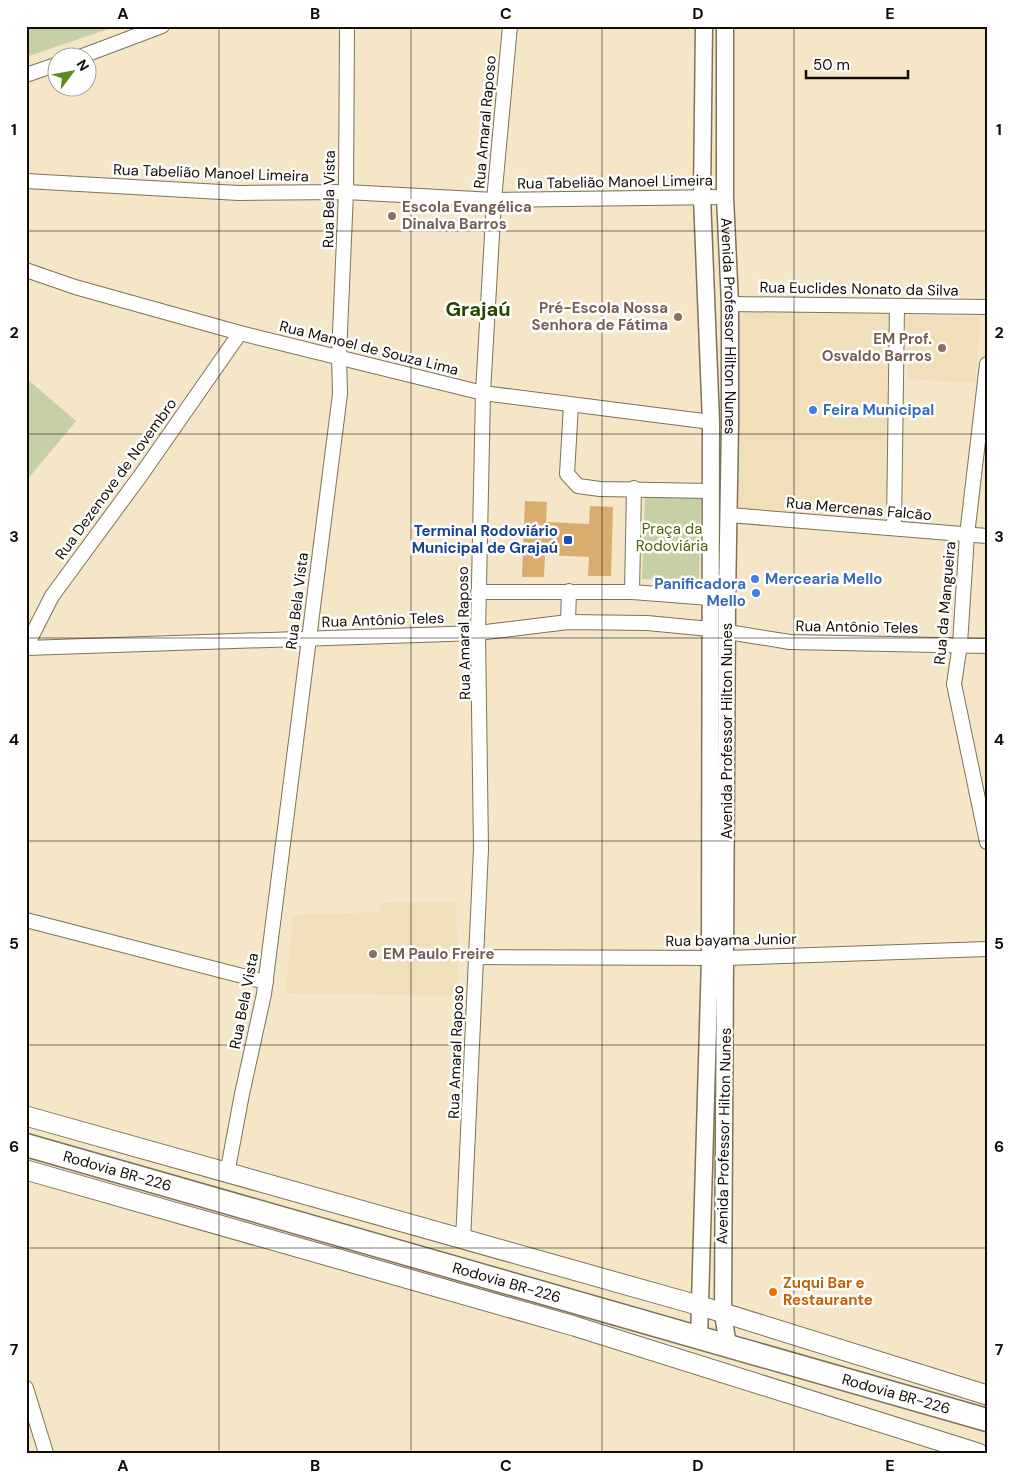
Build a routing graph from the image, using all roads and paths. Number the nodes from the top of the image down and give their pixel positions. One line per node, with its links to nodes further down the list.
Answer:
1 (162, 26): 6 (street)
2 (347, 26): 10 (street, Rua Bela Vista)
3 (510, 26): 13 (street, Rua Amaral Raposo)
4 (704, 26): 11 (street, Avenida Professor Hilton Nunes)
5 (725, 26): 12 (street, Avenida Professor Hilton Nunes)
6 (98, 50)
7 (48, 67): 8 (street)
8 (26, 75)
9 (26, 181): 10 (street, Rua Tabelião Manoel Limeira)
10 (346, 192): 13 (street, Rua Tabelião Manoel Limeira); 19 (street, Rua Bela Vista)
11 (702, 197): 12 (street, Rua Tabelião Manoel Limeira); 13 (street, Rua Tabelião Manoel Limeira); 23 (street, Avenida Professor Hilton Nunes)
12 (726, 197): 15 (street, Avenida Professor Hilton Nunes)
13 (494, 200): 21 (street, Rua Amaral Raposo)
14 (26, 270): 18 (street, Rua Manoel de Souza Lima)
15 (730, 304): 16 (street, Rua Euclides Nonato da Silva); 24 (street, Avenida Professor Hilton Nunes)
16 (897, 306): 17 (street, Rua Euclides Nonato da Silva); 29 (street)
17 (987, 308)
18 (240, 333): 19 (street, Rua Manoel de Souza Lima); 44 (street, Rua Dezenove de Novembro)
19 (339, 356): 21 (street, Rua Manoel de Souza Lima); 41 (street, Rua Bela Vista)
20 (987, 364): 30 (street, Rua da Mangueira)
21 (483, 393): 22 (street, Rua Manoel de Souza Lima); 33 (street, Rua Amaral Raposo)
22 (571, 404): 23 (street, Rua Manoel de Souza Lima); 25 (street)
23 (712, 422): 24 (street); 27 (street, Avenida Professor Hilton Nunes)
24 (730, 423): 26 (street, Avenida Professor Hilton Nunes)
25 (634, 488): 27 (street); 34 (street)
26 (730, 490): 27 (street); 28 (street, Avenida Professor Hilton Nunes)
27 (711, 491): 35 (street, Avenida Professor Hilton Nunes)
28 (729, 515): 29 (street, Rua Mercenas Falcão); 36 (street, Avenida Professor Hilton Nunes)
29 (894, 527): 30 (street, Rua Mercenas Falcão)
30 (967, 535): 31 (street, Rua Mercenas Falcão); 42 (street, Rua da Mangueira)
31 (987, 536)
32 (570, 591): 33 (street); 34 (street); 37 (street)
33 (478, 592): 40 (street, Rua Amaral Raposo)
34 (632, 592): 35 (street)
35 (710, 598): 36 (street); 38 (street, Avenida Professor Hilton Nunes)
36 (727, 600): 39 (street, Avenida Professor Hilton Nunes)
37 (568, 622): 38 (street, Rua Antônio Teles); 40 (street, Rua Antônio Teles)
38 (710, 629): 39 (street); 49 (street, Avenida Professor Hilton Nunes)
39 (728, 632): 42 (street, Rua Antônio Teles); 49 (street, Avenida Professor Hilton Nunes)
40 (478, 633): 41 (street, Rua Antônio Teles); 48 (street, Rua Amaral Raposo)
41 (308, 640): 44 (street, Rua Antônio Teles); 50 (street, Rua Bela Vista)
42 (960, 644): 43 (street, Rua Antônio Teles); 45 (street, Rua da Mangueira)
43 (987, 646)
44 (26, 648)
45 (987, 842)
46 (26, 920): 50 (street)
47 (987, 948): 49 (street, Rua bayama Junior)
48 (476, 957): 49 (street, Rua bayama Junior); 55 (street, Rua Amaral Raposo)
49 (718, 958): 56 (street, Avenida Professor Hilton Nunes); 57 (street, Avenida Professor Hilton Nunes)
50 (266, 982): 54 (street, Rua Bela Vista)
51 (26, 1116): 54 (main road)
52 (26, 1145): 58 (highway, Rodovia BR-226)
53 (26, 1170): 64 (main road)
54 (227, 1174): 55 (main road)
55 (463, 1241): 56 (main road)
56 (701, 1306): 57 (main road); 58 (street, Avenida Professor Hilton Nunes)
57 (722, 1314): 59 (street, Avenida Professor Hilton Nunes); 61 (main road)
58 (699, 1338): 59 (highway, Rodovia BR-226)
59 (728, 1346): 62 (highway, Rodovia BR-226)
60 (26, 1388): 63 (street)
61 (987, 1395)
62 (987, 1420)
63 (46, 1453)
64 (978, 1453)

